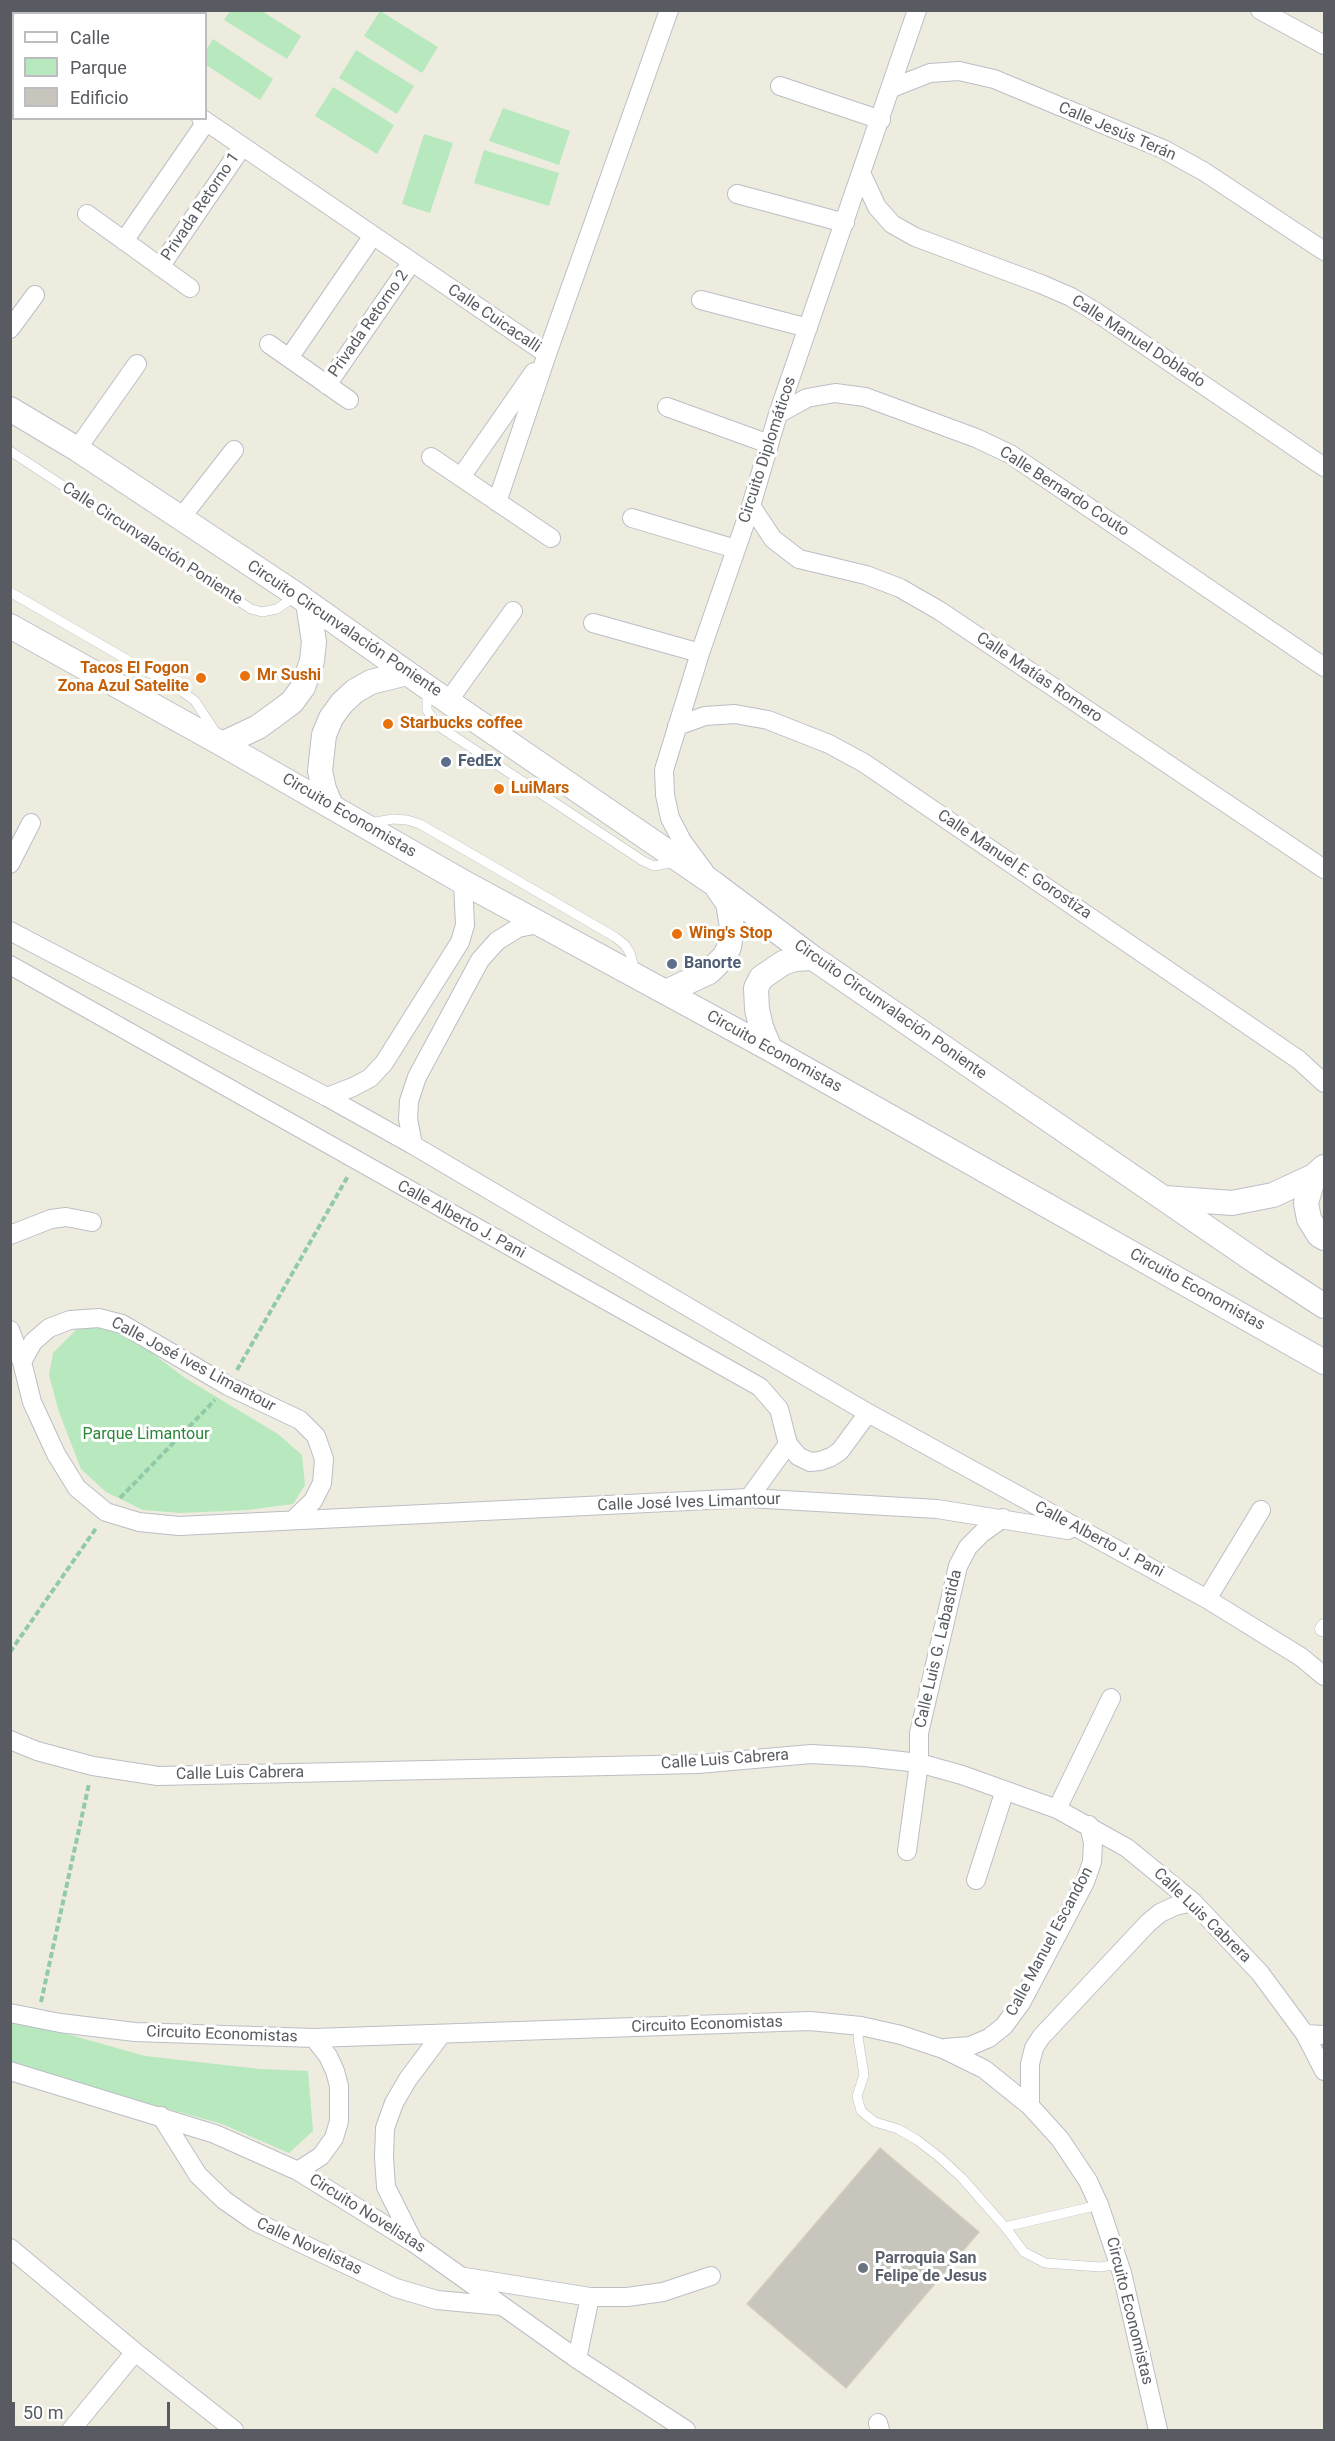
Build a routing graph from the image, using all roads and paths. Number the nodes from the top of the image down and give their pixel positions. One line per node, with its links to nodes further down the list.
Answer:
1 (669, 10): 25 (street, Calle Cuicacalli)
2 (917, 10): 6 (street, Circuito Diplomáticos)
3 (1260, 10): 4 (street)
4 (1324, 45)
5 (780, 86): 8 (street)
6 (892, 88): 8 (street, Circuito Diplomáticos); 16 (street, Calle Jesús Terán)
7 (204, 120): 9 (street, Calle Cuicacalli); 15 (street)
8 (881, 120): 10 (street, Circuito Diplomáticos)
9 (242, 147): 14 (street, Calle Cuicacalli); 18 (street, Privada Retorno 1)
10 (862, 175): 13 (street, Circuito Diplomáticos); 38 (street, Calle Manuel Doblado)
11 (737, 194): 13 (street)
12 (87, 214): 15 (street)
13 (845, 223): 22 (street, Circuito Diplomáticos)
14 (372, 237): 17 (street, Calle Cuicacalli); 26 (street)
15 (124, 241): 18 (street)
16 (1323, 248)
17 (411, 263): 25 (street, Calle Cuicacalli); 28 (street, Privada Retorno 2)
18 (160, 267): 19 (street)
19 (190, 288)
20 (34, 295): 23 (street)
21 (701, 300): 22 (street)
22 (808, 328): 32 (street, Circuito Diplomáticos)
23 (10, 329)
24 (269, 344): 26 (street)
25 (546, 354): 39 (street); 40 (street)
26 (290, 358): 28 (street)
27 (137, 364): 34 (street)
28 (327, 385): 29 (street)
29 (349, 400)
30 (666, 407): 33 (street)
31 (10, 409): 34 (main road, Circuito Circunvalación Poniente)
32 (778, 414): 33 (street, Circuito Diplomáticos); 52 (street, Calle Bernardo Couto)
33 (769, 444): 41 (street, Circuito Diplomáticos)
34 (77, 449): 43 (main road, Circuito Circunvalación Poniente)
35 (234, 450): 43 (street)
36 (10, 451): 47 (lane, Calle Circunvalación Poniente)
37 (431, 457): 39 (street)
38 (1324, 467)
39 (461, 477): 40 (street)
40 (497, 502): 44 (street)
41 (751, 506): 45 (street, Circuito Diplomáticos); 63 (street, Calle Matías Romero)
42 (632, 518): 45 (street)
43 (180, 519): 47 (main road, Circuito Circunvalación Poniente)
44 (551, 538)
45 (736, 549): 51 (street, Circuito Diplomáticos)
46 (10, 592): 57 (lane)
47 (303, 599): 53 (main road, Circuito Circunvalación Poniente); 57 (main road)
48 (513, 611): 55 (street)
49 (593, 623): 51 (street)
50 (10, 626): 57 (main road, Circuito Economistas)
51 (700, 653): 56 (street, Circuito Diplomáticos)
52 (1324, 667)
53 (407, 673): 54 (main road, Circuito Circunvalación Poniente); 58 (main road)
54 (427, 687): 55 (main road, Circuito Circunvalación Poniente); 61 (lane)
55 (449, 700): 61 (main road, Circuito Circunvalación Poniente)
56 (677, 726): 65 (street, Circuito Diplomáticos); 73 (street, Calle Manuel E. Gorostiza)
57 (222, 744): 58 (main road, Circuito Economistas)
58 (331, 806): 60 (main road, Circuito Economistas)
59 (31, 823): 62 (street)
60 (364, 824): 64 (main road, Circuito Economistas); 70 (lane)
61 (681, 861): 65 (main road, Circuito Circunvalación Poniente)
62 (10, 864)
63 (1324, 869)
64 (463, 882): 66 (main road, Circuito Economistas); 74 (street)
65 (713, 883): 68 (main road, Circuito Circunvalación Poniente); 71 (main road)
66 (539, 924): 70 (main road, Circuito Economistas); 75 (street)
67 (10, 931): 74 (street, Calle Alberto J. Pani)
68 (813, 958): 72 (main road); 78 (main road, Circuito Circunvalación Poniente)
69 (10, 965): 88 (street, Calle Alberto J. Pani)
70 (636, 975): 71 (main road, Circuito Economistas)
71 (666, 992): 72 (main road, Circuito Economistas)
72 (770, 1049): 85 (main road, Circuito Economistas)
73 (1324, 1083)
74 (327, 1097): 75 (street, Calle Alberto J. Pani)
75 (413, 1145): 87 (street, Calle Alberto J. Pani)
76 (1319, 1171): 78 (main road); 81 (main road)
77 (344, 1184): 86 (path)
78 (1163, 1198): 82 (main road, Circuito Circunvalación Poniente)
79 (92, 1222): 80 (street)
80 (10, 1235)
81 (1324, 1238)
82 (1324, 1306)
83 (10, 1330): 84 (street, Calle José Ives Limantour)
84 (22, 1362): 86 (street, Calle José Ives Limantour); 91 (street, Calle José Ives Limantour)
85 (1324, 1362)
86 (228, 1386): 91 (path); 93 (street, Calle José Ives Limantour)
87 (868, 1413): 88 (street); 94 (street, Calle Alberto J. Pani)
88 (788, 1444): 89 (street)
89 (749, 1498): 92 (street, Calle José Ives Limantour); 93 (street, Calle José Ives Limantour)
90 (1261, 1510): 95 (street)
91 (106, 1512): 93 (street, Calle José Ives Limantour); 96 (path)
92 (1003, 1518): 94 (street, Calle José Ives Limantour); 100 (street, Calle Luis G. Labastida)
93 (294, 1520)
94 (1083, 1532): 95 (street, Calle Alberto J. Pani)
95 (1207, 1599): 97 (street, Calle Alberto J. Pani)
96 (10, 1653)
97 (1324, 1676)
98 (1111, 1698): 103 (street)
99 (10, 1740): 101 (street, Calle Luis Cabrera)
100 (919, 1763): 101 (street, Calle Luis Cabrera); 102 (street, Calle Luis Cabrera); 105 (street, Calle Luis G. Labastida)
101 (93, 1766): 109 (path)
102 (1005, 1790): 103 (street, Calle Luis Cabrera); 106 (street)
103 (1056, 1809): 104 (street, Calle Luis Cabrera)
104 (1089, 1826): 107 (street, Calle Luis Cabrera); 115 (street, Calle Manuel Escandon)
105 (907, 1851)
106 (976, 1880)
107 (1193, 1902): 111 (street, Calle Luis Cabrera); 118 (street)
108 (10, 2013): 109 (street, Circuito Economistas)
109 (37, 2018): 114 (street, Circuito Economistas)
110 (861, 2026): 112 (street, Circuito Economistas); 115 (street, Circuito Economistas); 122 (lane)
111 (1305, 2034): 113 (street); 117 (street, Calle Luis Cabrera)
112 (441, 2035): 114 (street, Circuito Economistas); 123 (street)
113 (1324, 2035)
114 (314, 2038): 120 (street)
115 (943, 2049): 118 (street, Circuito Economistas)
116 (10, 2071): 119 (street, Circuito Novelistas)
117 (1324, 2071)
118 (1030, 2106): 121 (street, Circuito Economistas)
119 (161, 2116): 120 (street, Circuito Novelistas); 129 (street, Calle Novelistas)
120 (298, 2171): 123 (street, Circuito Novelistas)
121 (1099, 2205): 122 (lane); 125 (street, Circuito Economistas)
122 (1005, 2227): 125 (lane)
123 (414, 2243): 127 (street, Circuito Novelistas)
124 (10, 2248): 130 (street)
125 (1119, 2264): 135 (street, Circuito Economistas)
126 (711, 2276): 128 (street)
127 (463, 2277): 128 (street); 129 (street, Circuito Novelistas)
128 (590, 2297): 131 (street)
129 (502, 2306): 131 (street, Circuito Novelistas)
130 (135, 2352): 132 (street); 133 (street)
131 (577, 2359): 134 (street, Circuito Novelistas)
132 (71, 2430)
133 (234, 2430)
134 (687, 2430)
135 (1158, 2430)

